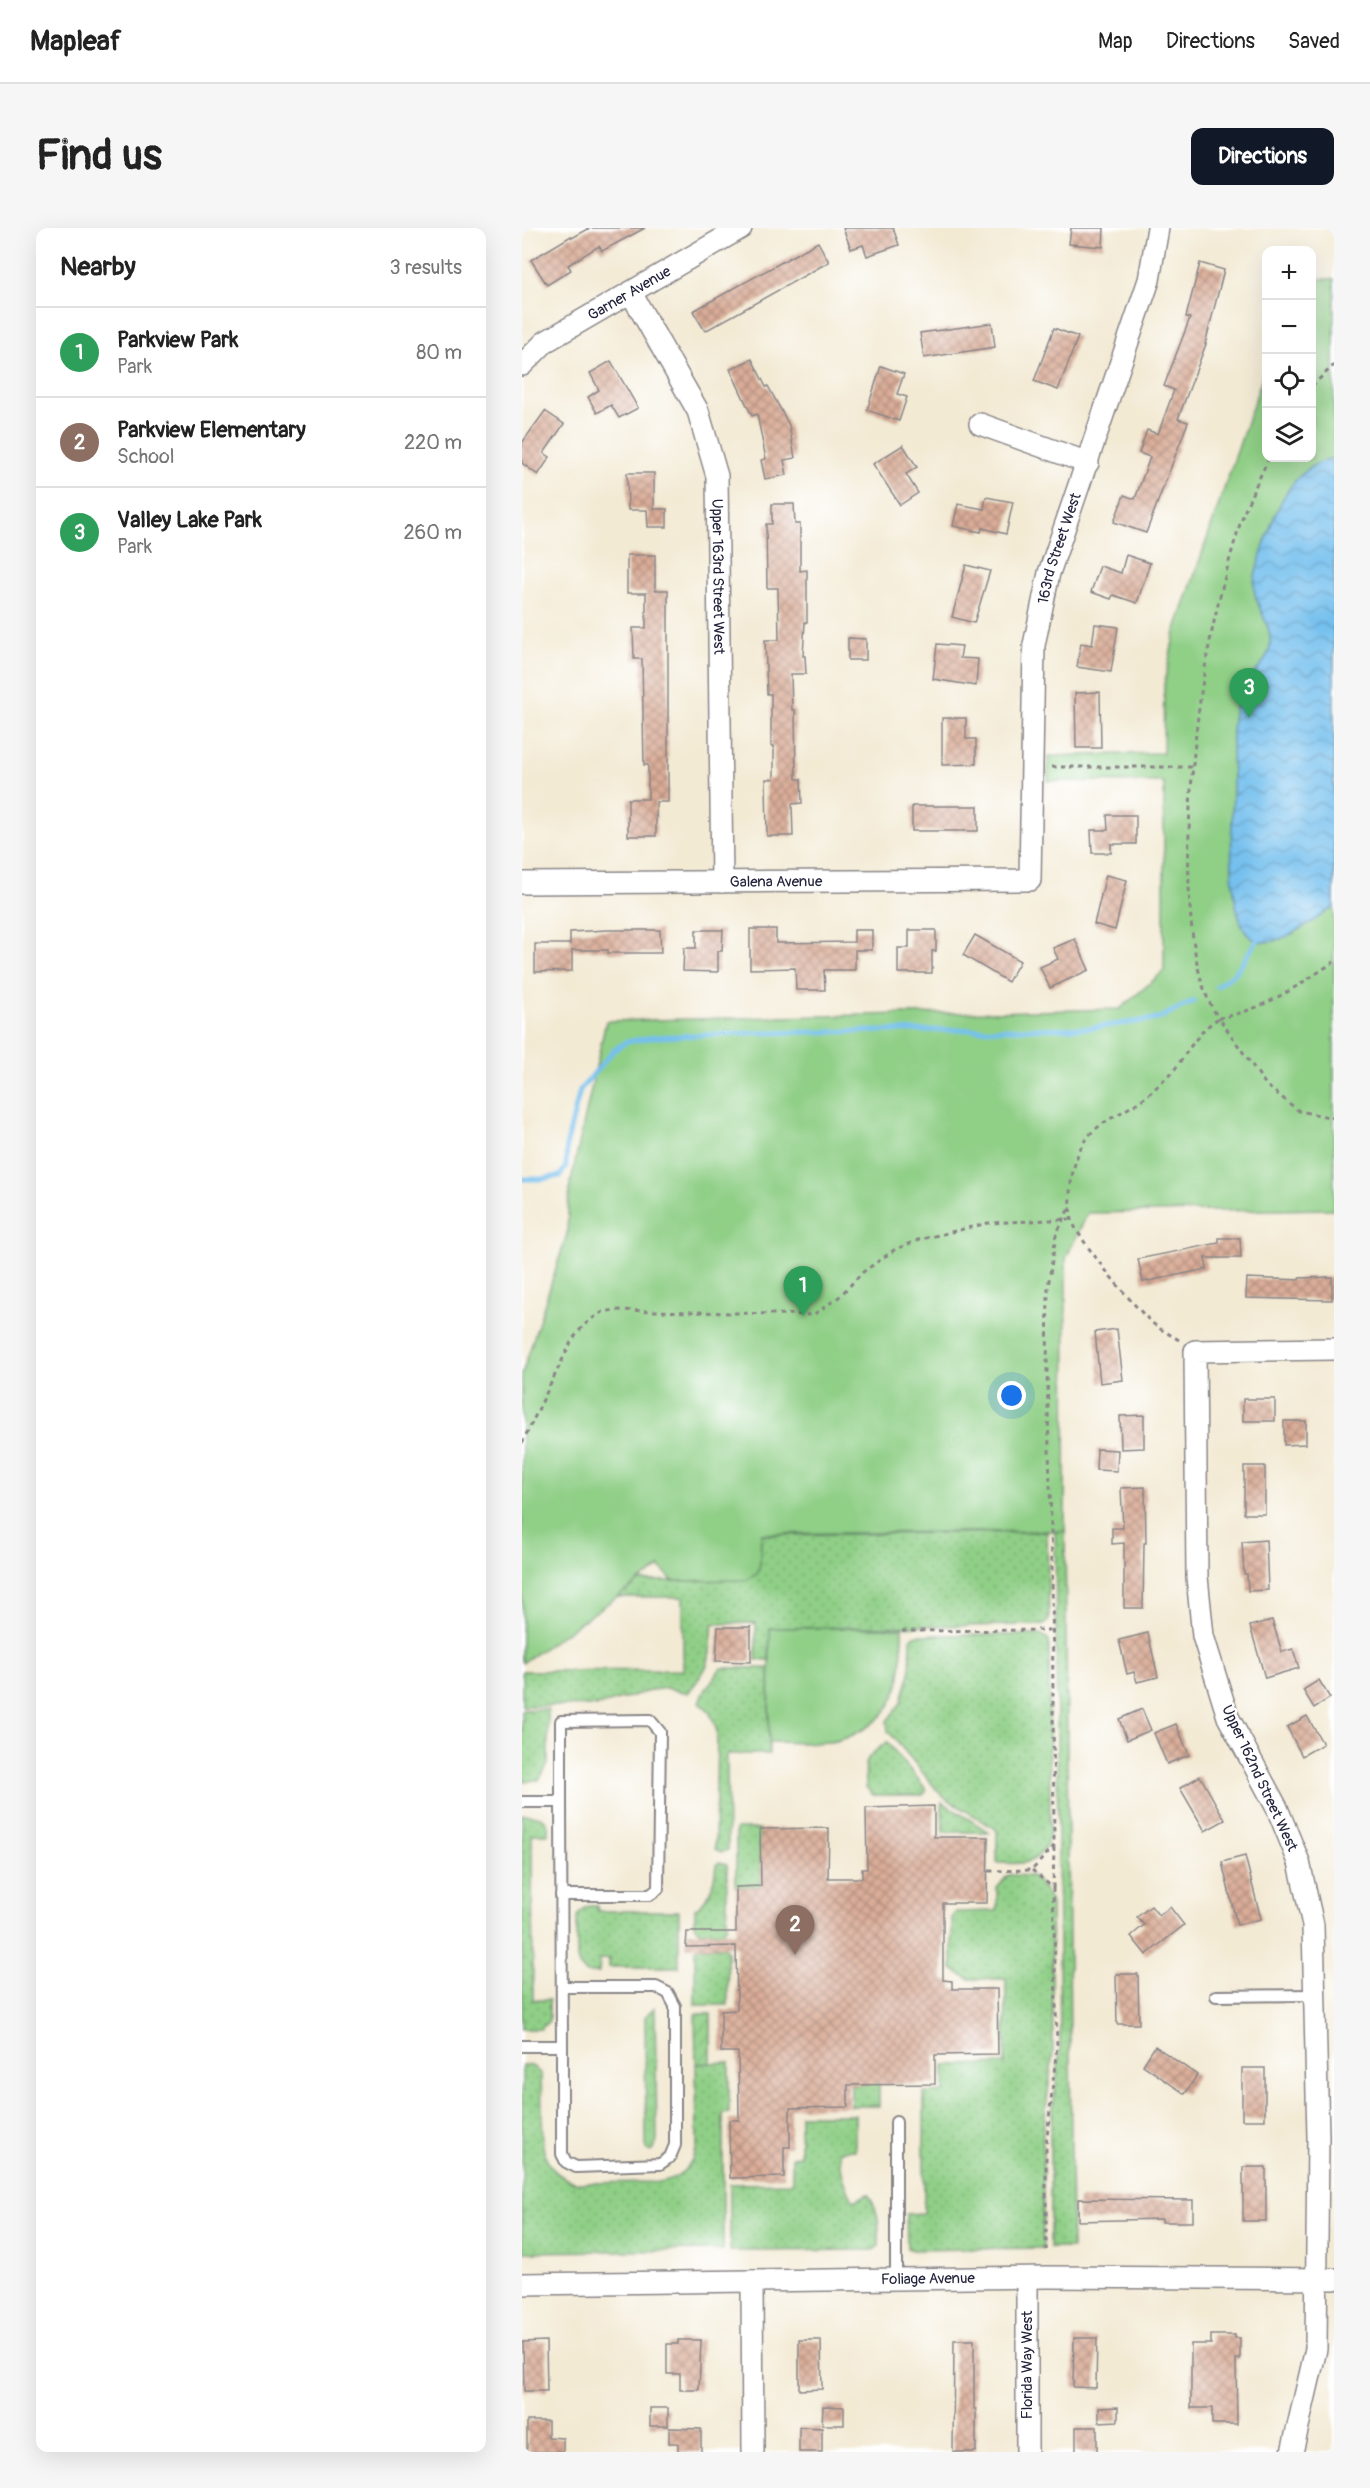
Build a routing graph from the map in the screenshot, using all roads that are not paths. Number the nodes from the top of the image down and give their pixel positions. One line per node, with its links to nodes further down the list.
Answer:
1 (741, 228): 3 (street, Garner Avenue)
2 (1158, 228): 6 (street, 163rd Street West)
3 (630, 293): 4 (street, Garner Avenue); 8 (street, Upper 163rd Street West)
4 (522, 365)
5 (980, 424): 6 (street)
6 (1088, 463): 7 (street, 163rd Street West)
7 (1030, 880): 8 (street, Galena Avenue)
8 (722, 882): 9 (street, Galena Avenue)
9 (522, 883)
10 (1334, 1350): 15 (street, Upper 162nd Street West)
11 (561, 1802): 12 (lane); 13 (lane); 13 (lane)
12 (522, 1803)
13 (561, 1895): 14 (lane)
14 (562, 1987): 18 (lane); 18 (lane)
15 (1316, 1995): 16 (lane); 22 (street, Upper 162nd Street West)
16 (1216, 1996)
17 (522, 2046): 18 (lane)
18 (562, 2046)
19 (896, 2122): 21 (lane)
20 (1027, 2278): 21 (street, Foliage Avenue); 22 (street, Foliage Avenue); 26 (street, Florida Way West)
21 (896, 2279): 23 (street, Foliage Avenue)
22 (1326, 2279): 27 (street, Upper 162nd Street West)
23 (752, 2281): 24 (street, Foliage Avenue); 25 (street)
24 (522, 2284)
25 (753, 2452)
26 (1027, 2452)
27 (1293, 2452)

